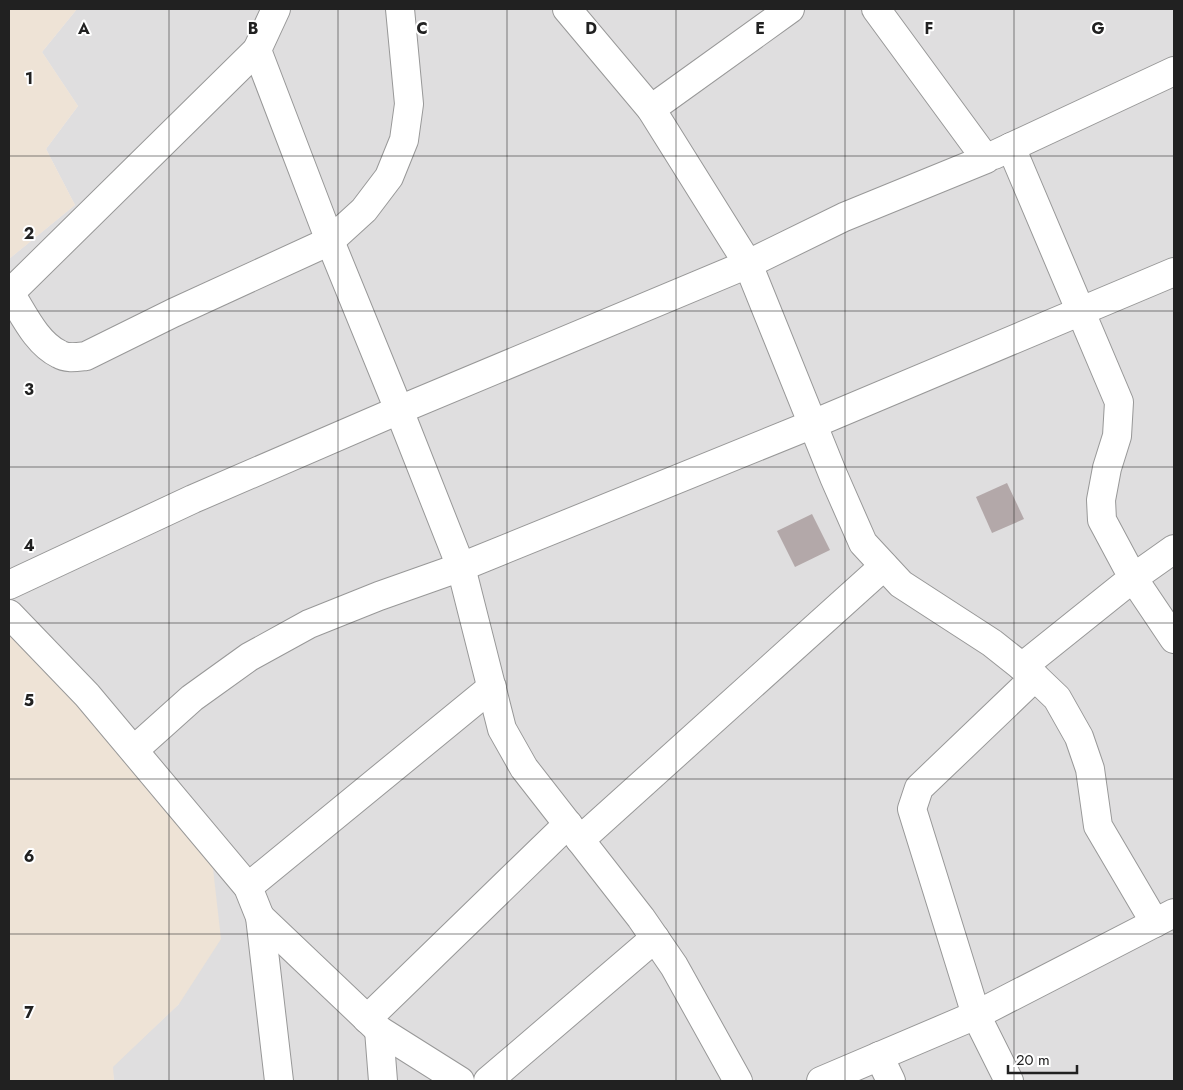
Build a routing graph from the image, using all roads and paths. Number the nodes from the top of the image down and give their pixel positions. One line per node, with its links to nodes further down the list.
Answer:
1 (276, 9): 6 (street)
2 (400, 9): 11 (street)
3 (567, 9): 8 (street)
4 (790, 9): 8 (street)
5 (876, 9): 10 (street)
6 (257, 50): 11 (street); 14 (street)
7 (1174, 71): 9 (street)
8 (651, 109): 12 (street)
9 (1011, 147): 10 (street); 15 (street)
10 (986, 159): 12 (street)
11 (330, 241): 14 (street); 16 (street)
12 (748, 264): 16 (street); 17 (street)
13 (1174, 272): 15 (street)
14 (9, 293)
15 (1080, 311): 17 (street); 21 (street)
16 (399, 410): 20 (street); 22 (street)
17 (813, 424): 19 (street); 20 (street)
18 (1174, 549): 21 (street)
19 (884, 566): 25 (street); 28 (street)
20 (461, 567): 26 (street); 27 (street)
21 (1133, 578): 24 (street); 25 (street)
22 (9, 585)
23 (9, 614): 27 (street)
24 (1174, 639)
25 (1029, 672): 31 (street); 33 (street)
26 (492, 687): 28 (street); 29 (street)
27 (134, 750): 29 (street)
28 (574, 832): 32 (street); 34 (street)
29 (248, 887): 30 (street)
30 (260, 917): 34 (street); 36 (street)
31 (1165, 918): 33 (street)
32 (655, 938): 39 (street); 40 (street)
33 (976, 1015): 35 (street); 43 (street)
34 (373, 1025): 37 (street); 38 (street)
35 (879, 1056): 41 (street); 42 (street)
36 (279, 1081)
37 (383, 1081)
38 (460, 1081)
39 (488, 1081)
40 (738, 1081)
41 (821, 1081)
42 (891, 1081)
43 (1009, 1081)

